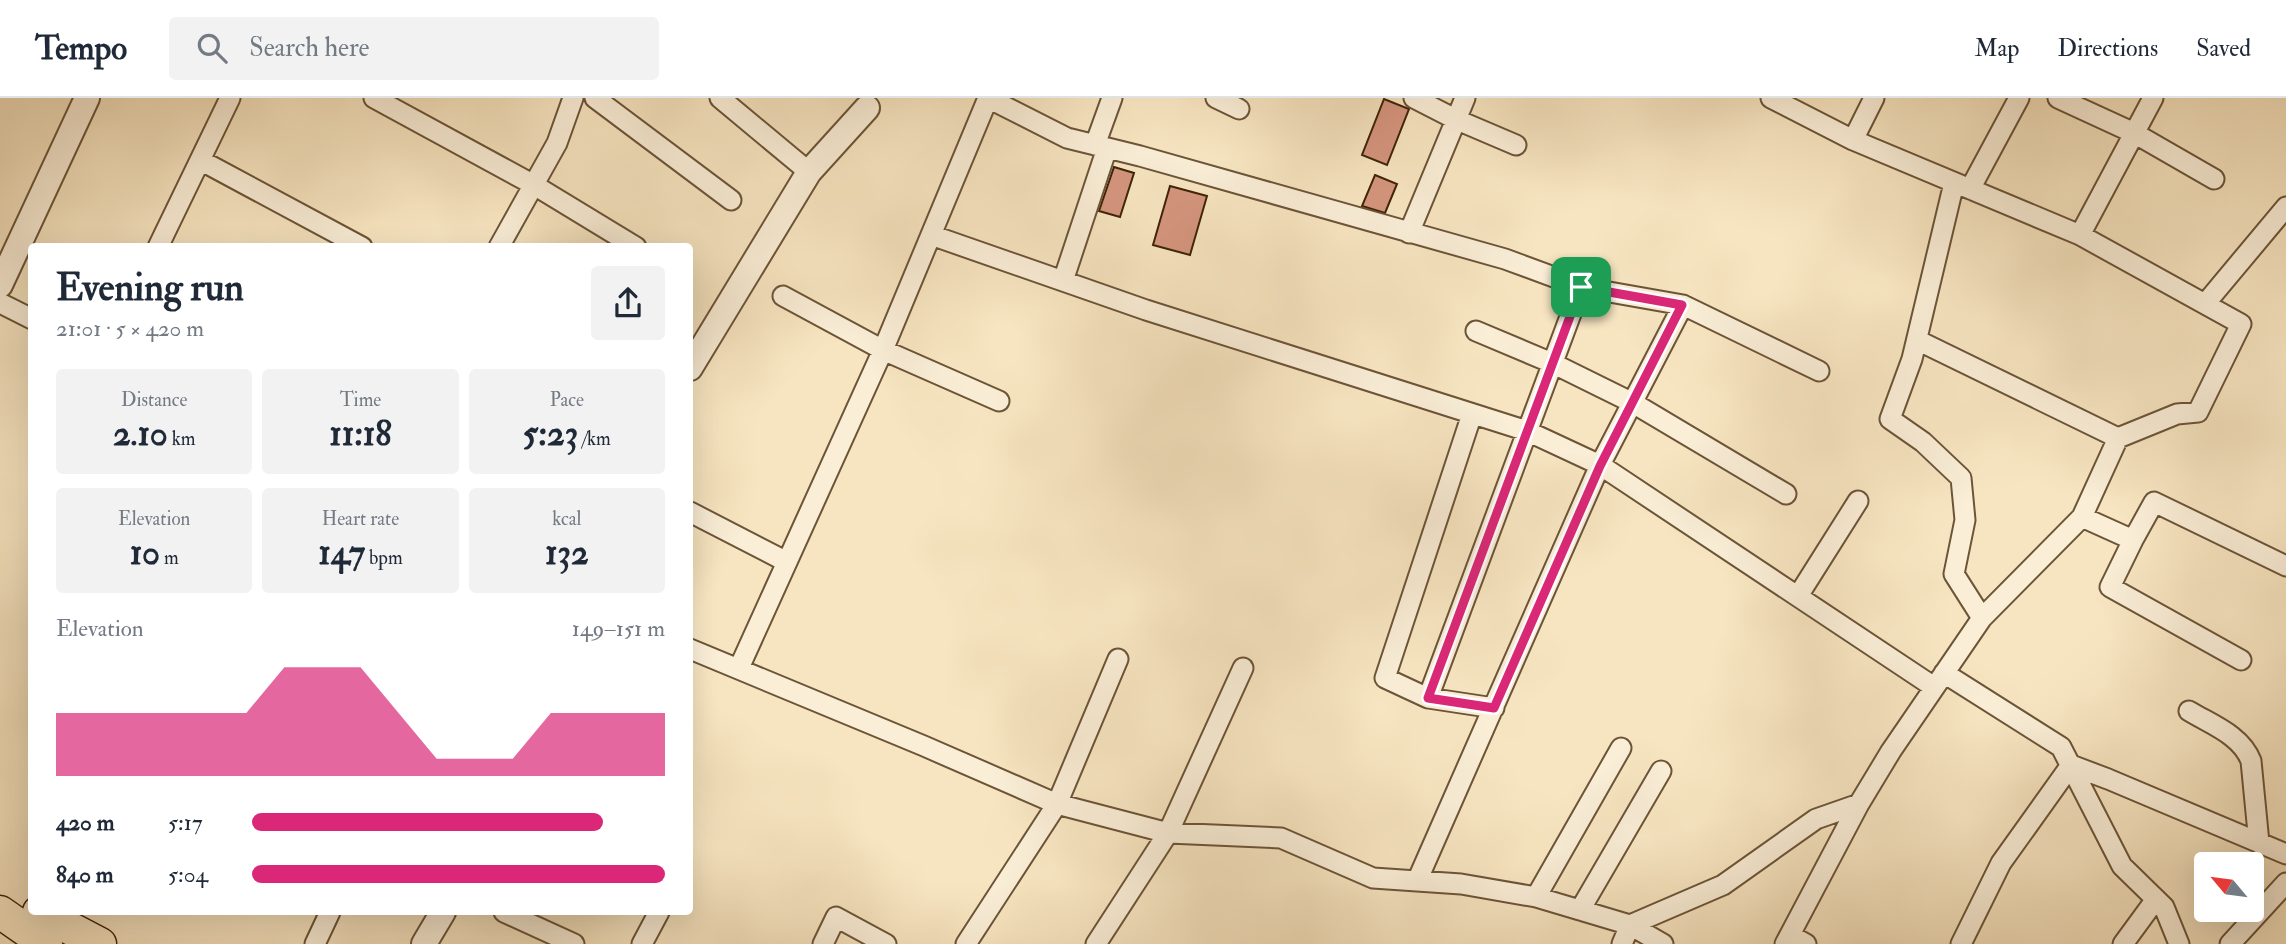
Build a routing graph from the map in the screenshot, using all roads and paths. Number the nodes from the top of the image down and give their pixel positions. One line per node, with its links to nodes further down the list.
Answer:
1 (87, 98): 38 (street)
2 (230, 98): 24 (street)
3 (374, 98): 27 (street)
4 (573, 98): 27 (street)
5 (595, 98): 29 (street)
6 (720, 98): 25 (street)
7 (988, 98): 23 (street); 33 (street)
8 (1112, 98): 23 (street)
9 (1216, 98): 18 (street)
10 (1414, 98): 19 (street)
11 (1465, 98): 19 (street)
12 (1771, 98): 21 (street)
13 (1874, 98): 21 (street)
14 (2019, 98): 28 (street)
15 (2058, 98): 20 (street)
16 (2153, 98): 20 (street)
17 (868, 101): 25 (street)
18 (1239, 110)
19 (1455, 119): 22 (street); 31 (street)
20 (2134, 133): 26 (street); 32 (street)
21 (1853, 140): 28 (street)
22 (1516, 145)
23 (1101, 146): 31 (street); 39 (street)
24 (200, 160): 34 (street); 35 (street)
25 (809, 172): 49 (street)
26 (2214, 179)
27 (534, 185): 36 (street); 37 (street)
28 (1962, 186): 32 (street); 47 (street)
29 (731, 200)
30 (2286, 206): 43 (street)
31 (1409, 233): 40 (street)
32 (2080, 234): 43 (street)
33 (930, 235): 39 (street); 48 (street)
34 (160, 243)
35 (355, 243)
36 (501, 243)
37 (629, 243)
38 (2, 276)
39 (1063, 281): 54 (street)
40 (1581, 287): 44 (street); 50 (street)
41 (783, 296): 48 (street)
42 (0, 303): 45 (street)
43 (2205, 304): 56 (street)
44 (1682, 305): 51 (street); 53 (street)
45 (28, 317)
46 (1476, 331): 50 (street)
47 (1917, 340): 56 (street); 66 (street)
48 (883, 350): 52 (street); 63 (street)
49 (693, 363)
50 (1552, 363): 53 (street); 55 (street)
51 (1819, 371)
52 (999, 401)
53 (1633, 404): 57 (street); 58 (street)
54 (1472, 414): 55 (street); 73 (street)
55 (1527, 431): 57 (street); 73 (street)
56 (2118, 438): 61 (street)
57 (1600, 466): 65 (street); 74 (street)
58 (1786, 494)
59 (1858, 501): 65 (street)
60 (693, 514): 63 (street)
61 (2082, 517): 62 (street); 66 (street)
62 (2133, 540): 64 (street); 69 (street)
63 (787, 562): 70 (street)
64 (2286, 566)
65 (1798, 596): 72 (street)
66 (1982, 618): 72 (street)
67 (693, 650): 70 (street)
68 (1118, 659): 79 (street)
69 (2241, 660)
70 (738, 668): 79 (street)
71 (1243, 668): 81 (street)
72 (1939, 680): 77 (street); 80 (street)
73 (1428, 698): 74 (street)
74 (1494, 708): 84 (street)
75 (2189, 711): 82 (street)
76 (1621, 748): 87 (street)
77 (2071, 765): 82 (street); 88 (street); 111 (street)
78 (1661, 771): 90 (street)
79 (1057, 804): 81 (street); 107 (street)
80 (1859, 804): 97 (street); 98 (street)
81 (1168, 833): 84 (street); 108 (street)
82 (2259, 843): 83 (street)
83 (2286, 854)
84 (1416, 881): 87 (street)
85 (2286, 883): 114 (street)
86 (0, 889): 89 (main road)
87 (1536, 897): 90 (street)
88 (2156, 899): 112 (street); 113 (street)
89 (28, 905)
90 (1580, 910): 97 (street)
91 (0, 912): 99 (main road)
92 (45, 915): 100 (main road)
93 (329, 915): 101 (street)
94 (441, 915): 102 (street)
95 (511, 915): 103 (street)
96 (657, 915): 104 (street)
97 (1630, 925): 109 (street); 110 (street)
98 (1794, 941)
99 (46, 944)
100 (100, 944)
101 (315, 944)
102 (424, 944)
103 (574, 944)
104 (642, 944)
105 (822, 944): 106 (street)
106 (887, 944)
107 (966, 944)
108 (1096, 944)
109 (1622, 944)
110 (1663, 944)
111 (1961, 944)
112 (2123, 944)
113 (2179, 944)
114 (2230, 944)

